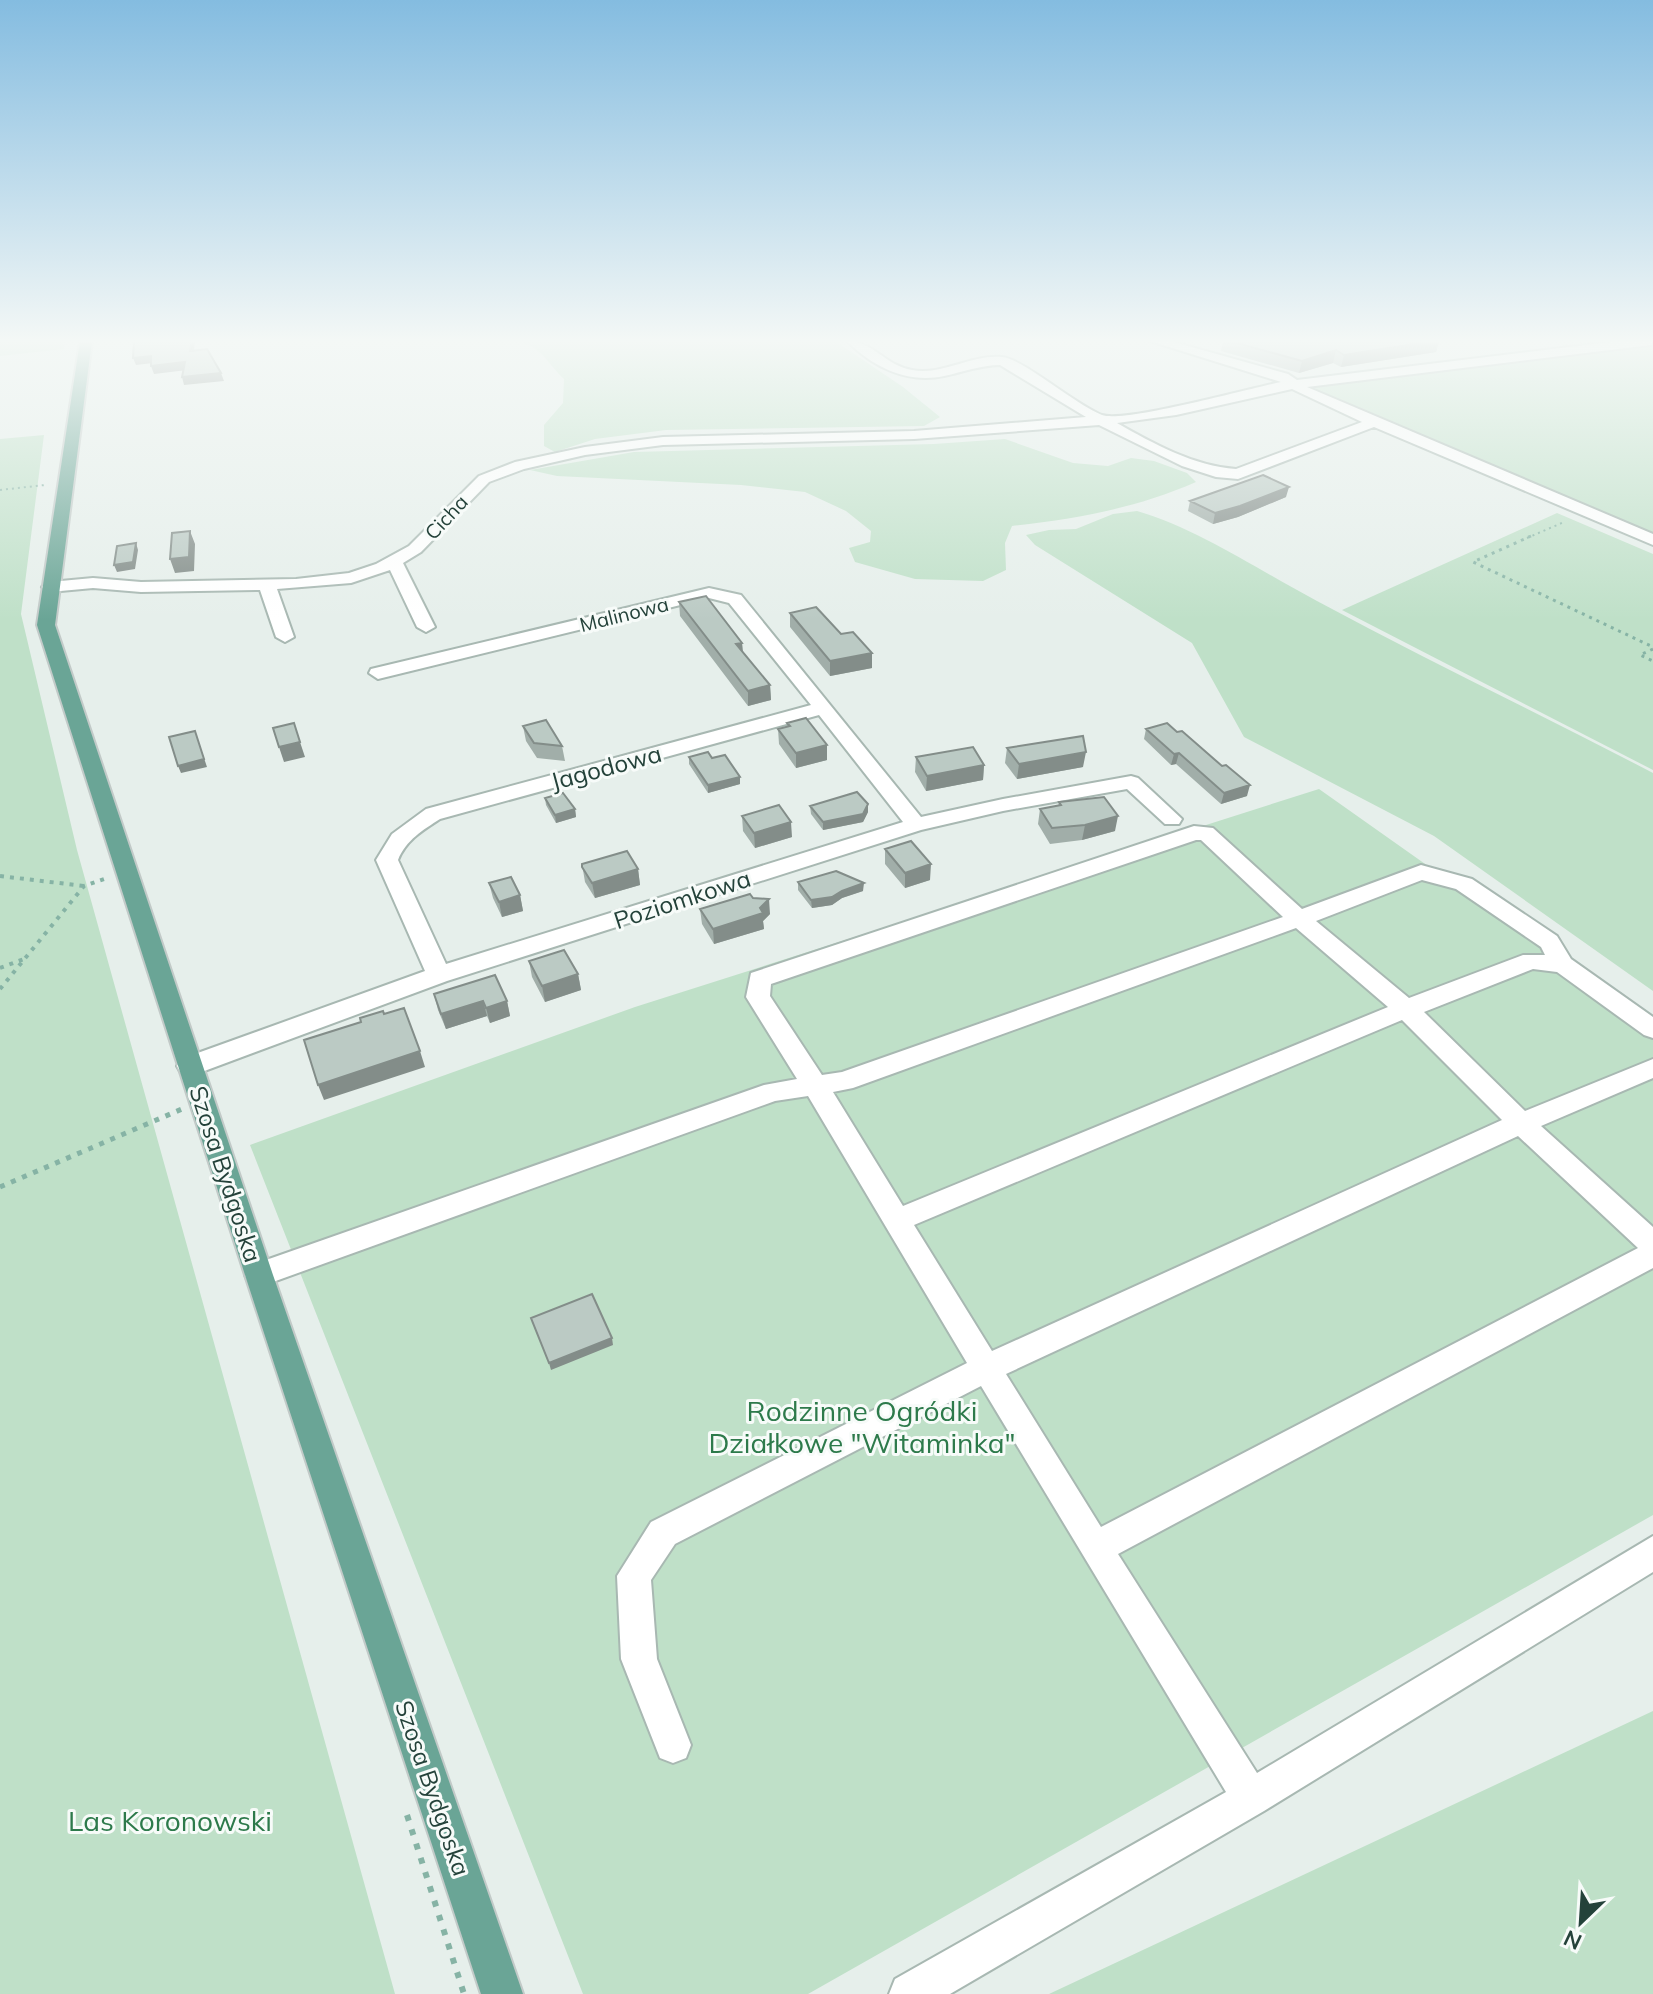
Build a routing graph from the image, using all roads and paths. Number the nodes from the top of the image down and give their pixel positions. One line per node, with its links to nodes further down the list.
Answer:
1 (72, 434): 6 (main road, Szosa Bydgoska)
2 (926, 434): 10 (street, Cicha)
3 (1128, 434): 4 (street)
4 (1342, 434)
5 (1402, 434): 9 (street)
6 (65, 482): 7 (path); 12 (main road, Szosa Bydgoska)
7 (0, 490)
8 (1564, 522): 15 (path)
9 (1653, 540)
10 (394, 562): 11 (street, Cicha); 13 (street)
11 (267, 585): 12 (street, Cicha); 14 (street)
12 (50, 587): 21 (main road, Szosa Bydgoska)
13 (426, 627)
14 (285, 637)
15 (1653, 648): 16 (path)
16 (1653, 661)
17 (378, 673): 18 (street, Malinowa)
18 (823, 708): 20 (street); 28 (street, Jagodowa)
19 (1172, 819): 20 (street, Poziomkowa)
20 (916, 825): 28 (street, Poziomkowa)
21 (128, 872): 23 (path); 32 (main road, Szosa Bydgoska)
22 (0, 876): 23 (path)
23 (84, 886): 25 (path)
24 (1299, 919): 26 (street); 30 (street); 34 (street); 34 (street)
25 (26, 958): 27 (path); 29 (path)
26 (1563, 965): 30 (street); 31 (street)
27 (0, 968)
28 (439, 975): 32 (street, Poziomkowa)
29 (0, 989)
30 (1406, 1009): 36 (street); 38 (street)
31 (1653, 1029)
32 (190, 1066): 35 (main road, Szosa Bydgoska)
33 (1653, 1068): 36 (street)
34 (816, 1087): 38 (street); 41 (street)
35 (202, 1101): 37 (path); 41 (main road, Szosa Bydgoska)
36 (1521, 1123): 39 (street); 42 (street)
37 (0, 1187)
38 (895, 1221): 42 (street)
39 (1653, 1244)
40 (1653, 1254): 43 (street)
41 (259, 1275): 47 (main road, Szosa Bydgoska)
42 (987, 1368): 43 (street); 45 (street)
43 (1095, 1548): 46 (street)
44 (1653, 1553): 46 (street)
45 (673, 1745)
46 (1251, 1798): 48 (street)
47 (502, 1994)
48 (910, 1994)

